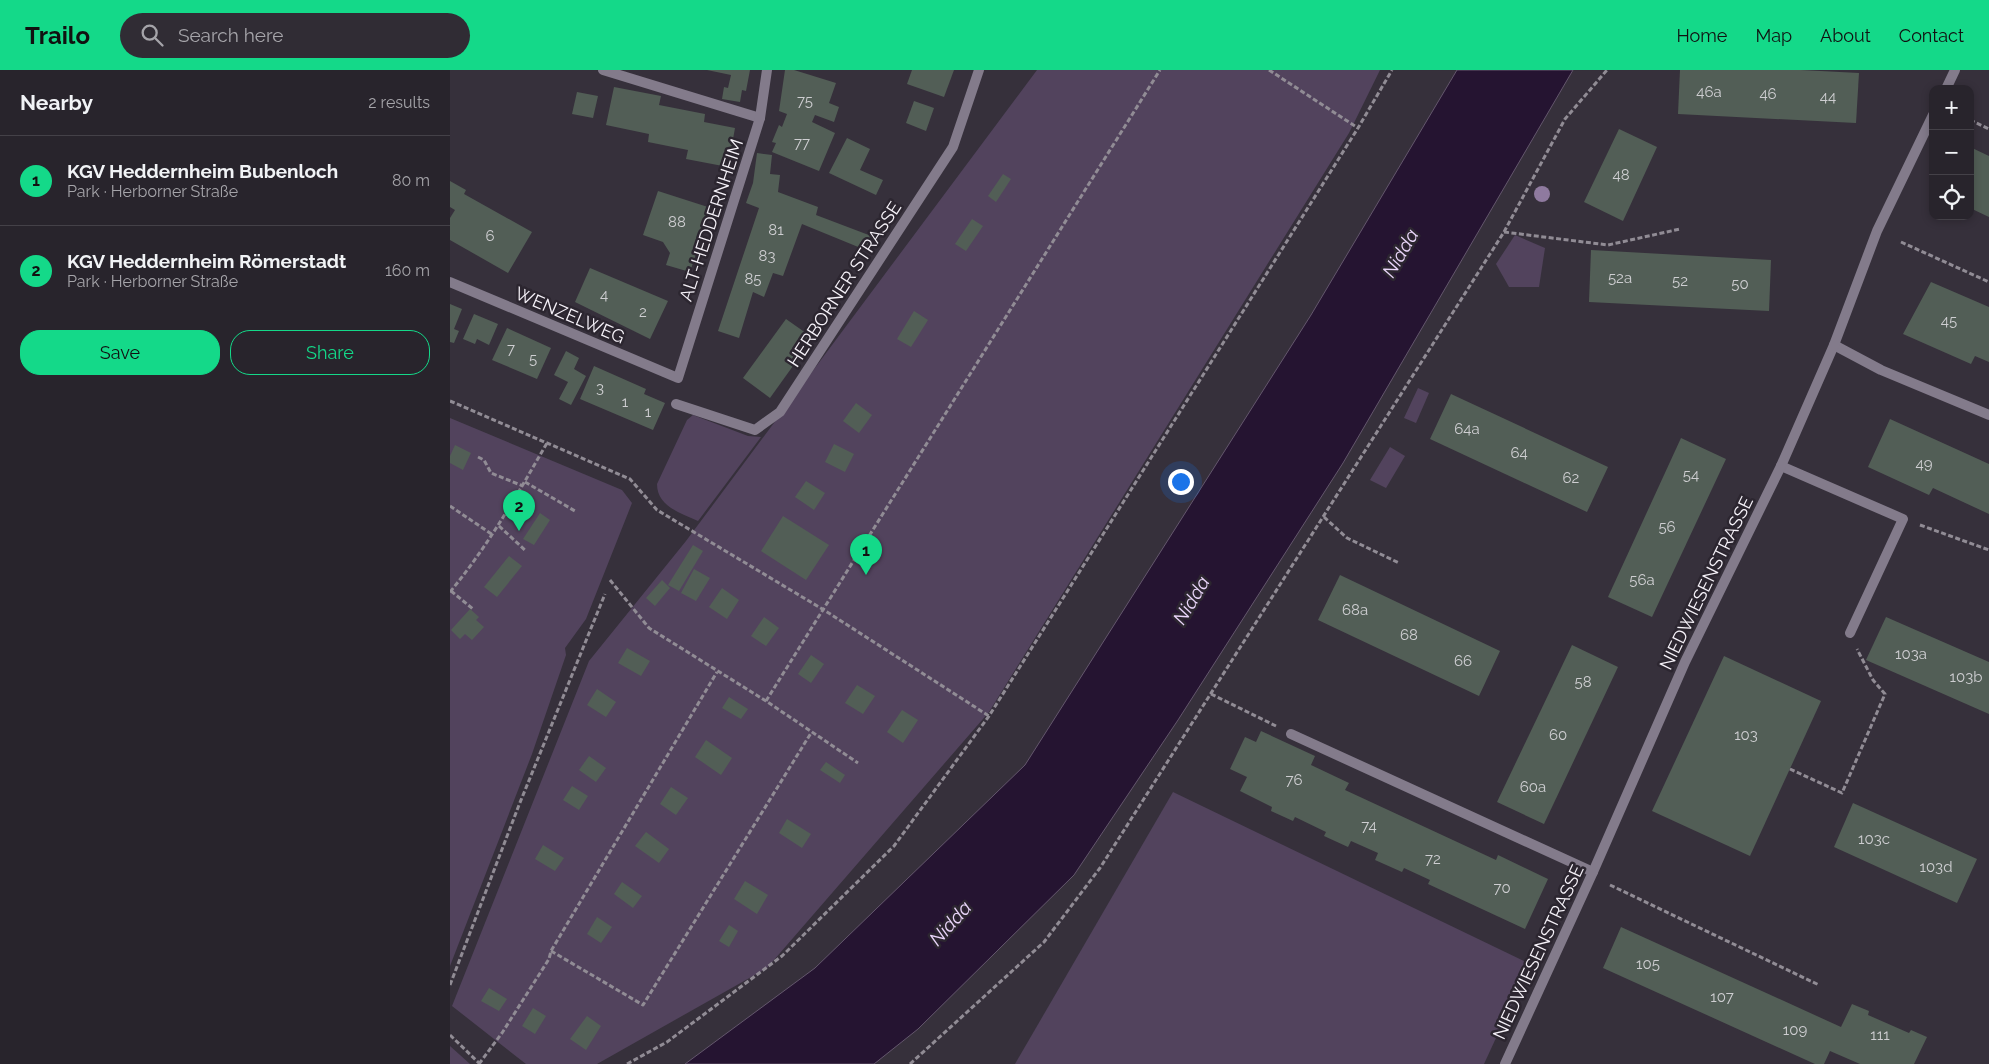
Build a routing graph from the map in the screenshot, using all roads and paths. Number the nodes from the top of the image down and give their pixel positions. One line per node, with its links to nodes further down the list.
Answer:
1 (603, 70): 10 (street)
2 (767, 70): 10 (street, ALT-HEDDERNHEIM)
3 (979, 70): 23 (street, HERBORNER STRASSE)
4 (1160, 70): 45 (path)
5 (1269, 70): 13 (path)
6 (1392, 70): 13 (path)
7 (1607, 70): 16 (path)
8 (1954, 70): 9 (street)
9 (1948, 85)
10 (760, 118): 21 (street, ALT-HEDDERNHEIM)
11 (1974, 122): 14 (path)
12 (1929, 123): 20 (street, NIEDWIESENSTRASSE)
13 (1358, 128): 50 (path)
14 (1989, 129)
15 (1680, 230): 16 (path)
16 (1504, 232): 32 (path)
17 (1901, 242): 19 (path)
18 (450, 282): 21 (street, WENZELWEG)
19 (1989, 282)
20 (1834, 345): 24 (street); 27 (street, NIEDWIESENSTRASSE)
21 (678, 378)
22 (450, 401): 25 (path)
23 (676, 404)
24 (1989, 415)
25 (547, 443): 28 (path); 45 (path)
26 (478, 457): 29 (path)
27 (1781, 466): 33 (street); 55 (street, NIEDWIESENSTRASSE)
28 (525, 482): 29 (path); 31 (path)
29 (523, 486): 34 (path)
30 (450, 506): 35 (path)
31 (575, 511)
32 (1324, 517): 38 (path); 48 (path)
33 (1903, 519): 36 (path); 46 (street)
34 (499, 526): 35 (path); 37 (path)
35 (493, 535): 41 (path)
36 (1989, 550)
37 (526, 551)
38 (1399, 563)
39 (610, 580): 47 (path)
40 (450, 583): 41 (path)
41 (455, 587): 42 (path)
42 (450, 592): 44 (path)
43 (605, 594): 59 (path)
44 (473, 609)
45 (824, 610): 49 (path); 50 (path)
46 (1850, 632): 54 (path)
47 (718, 672): 49 (path); 57 (path)
48 (1211, 694): 52 (path); 63 (path)
49 (766, 701): 51 (path)
50 (989, 716): 62 (path)
51 (811, 732): 53 (path); 57 (path)
52 (1291, 734): 55 (street)
53 (858, 763)
54 (1790, 769)
55 (1593, 872): 64 (street, NIEDWIESENSTRASSE)
56 (1610, 885): 58 (path)
57 (551, 951): 61 (path)
58 (1819, 985)
59 (450, 986)
60 (450, 1036): 61 (path)
61 (480, 1064)
62 (626, 1064)
63 (910, 1064)
64 (1505, 1064)

